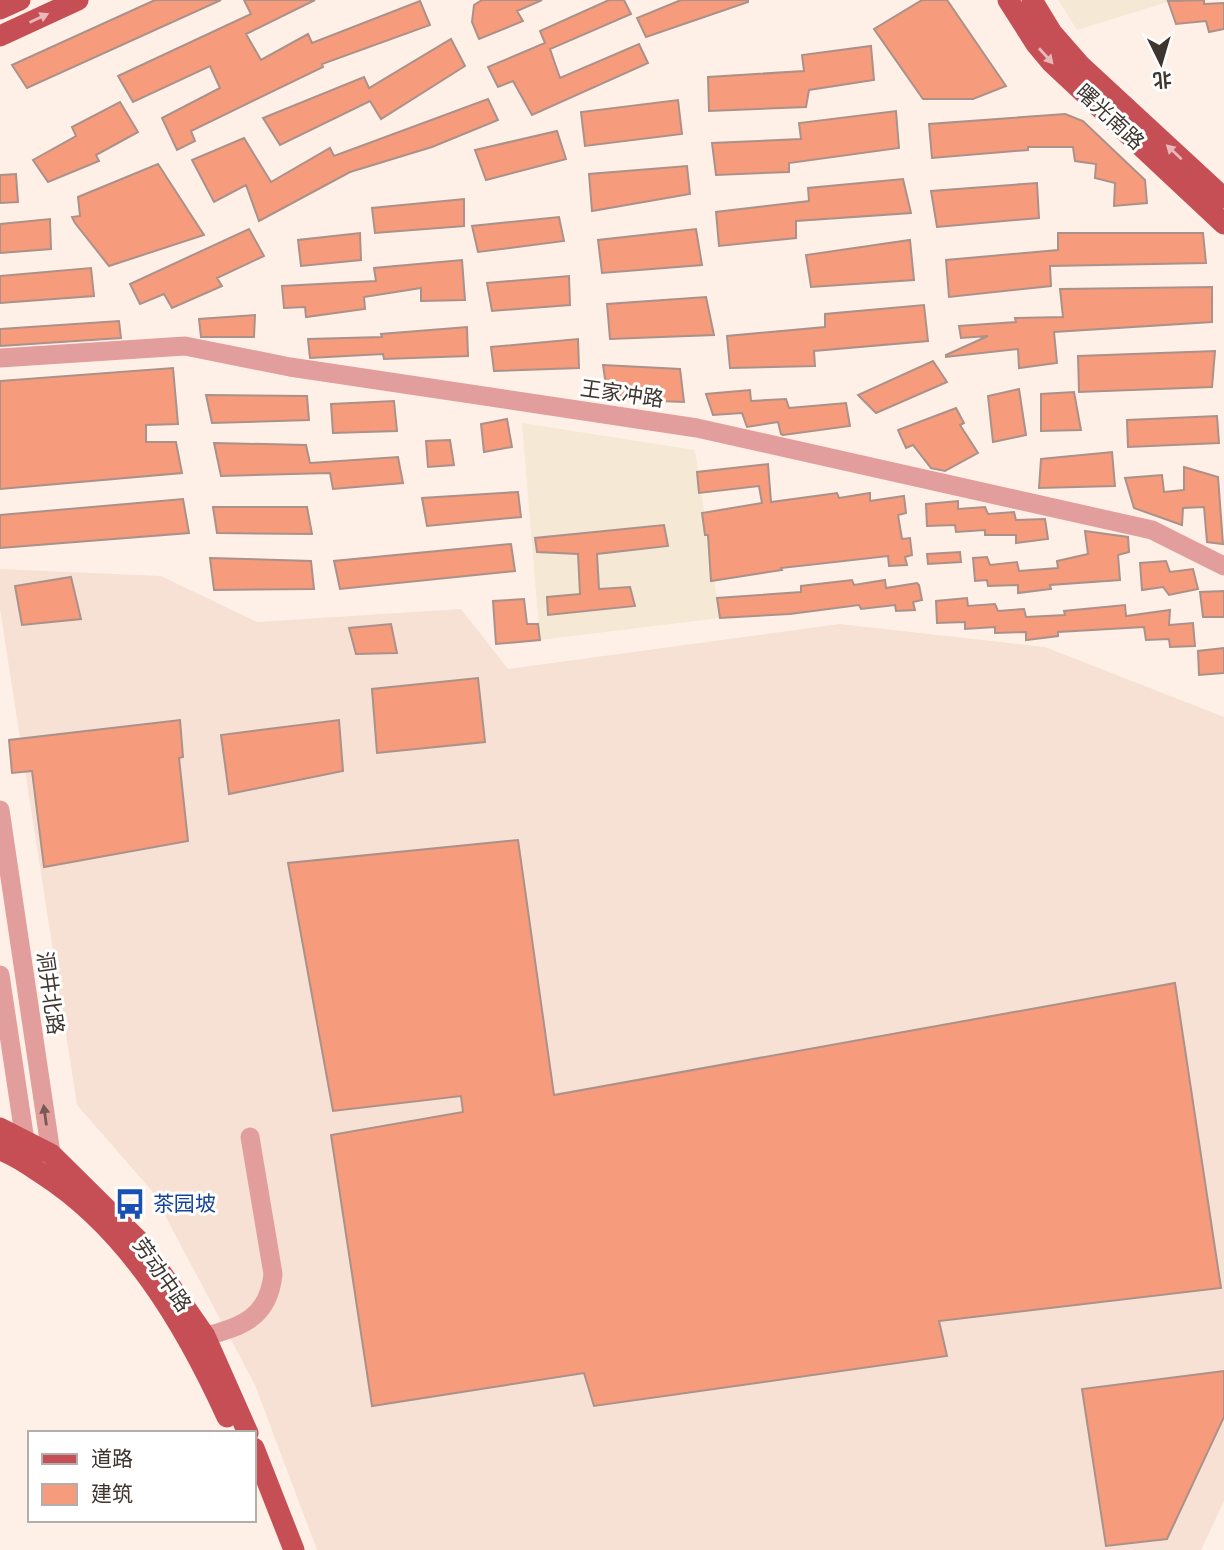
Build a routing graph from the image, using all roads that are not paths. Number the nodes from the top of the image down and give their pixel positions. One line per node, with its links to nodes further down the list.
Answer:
1 (20, 0): 5 (main road)
2 (78, 0): 6 (main road, one-way to 2)
3 (1008, 0): 8 (main road, 曙光南路, one-way to 8)
4 (1032, 0): 7 (main road, 曙光南路, one-way to 4)
5 (0, 9)
6 (0, 36)
7 (1224, 198)
8 (1224, 224)
9 (0, 358): 10 (street, 王家冲路)
10 (1224, 566)
11 (0, 810): 17 (street, 洞井北路, one-way to 11)
12 (0, 975): 15 (street)
13 (0, 1128): 15 (main road, 劳动中路)
14 (250, 1137): 20 (street)
15 (24, 1139): 17 (main road, 劳动中路); 18 (street)
16 (0, 1150): 18 (main road, 劳动中路)
17 (51, 1154): 19 (street, 洞井北路); 20 (main road, 劳动中路)
18 (28, 1165): 19 (main road, 劳动中路)
19 (55, 1182): 20 (main road, 劳动中路)
20 (197, 1339): 21 (main road, 劳动中路); 22 (main road, 劳动中路)
21 (232, 1431)
22 (247, 1431)
23 (256, 1453): 26 (main road)
24 (256, 1491): 25 (main road)
25 (279, 1550)
26 (294, 1550)

